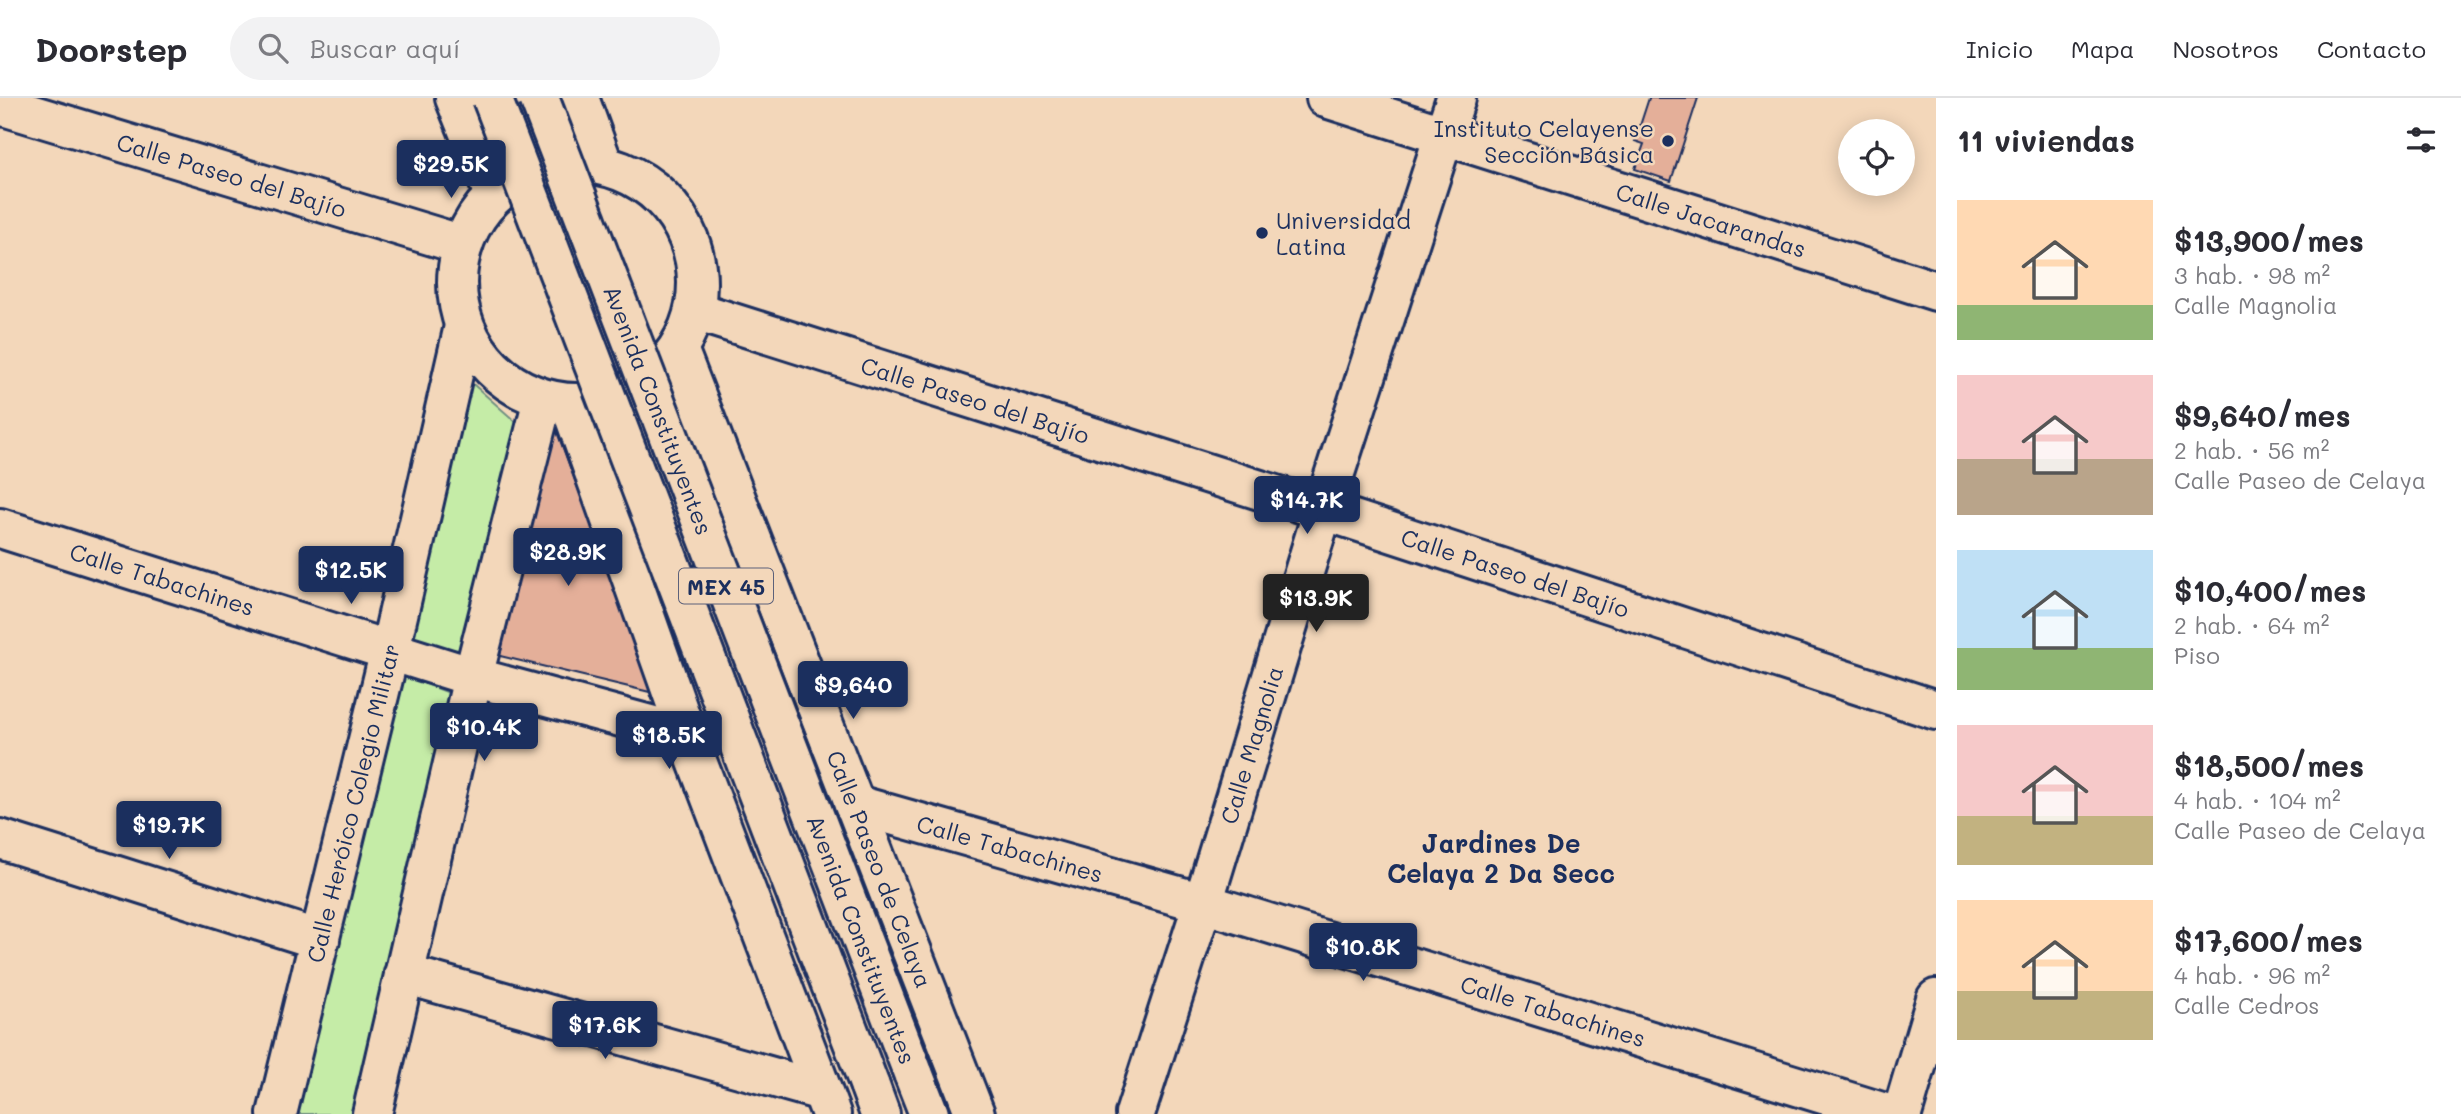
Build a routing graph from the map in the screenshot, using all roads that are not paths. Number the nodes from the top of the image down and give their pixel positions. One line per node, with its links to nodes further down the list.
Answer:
1 (455, 98): 10 (main road)
2 (492, 98): 31 (main road, Avenida Constituyentes / MEX 45, bridge)
3 (539, 98): 35 (main road, Avenida Constituyentes / MEX 45, bridge)
4 (1326, 98): 8 (main road, Calle Jacarandas)
5 (1456, 98): 8 (main road, Calle Magnolia)
6 (0, 105): 11 (main road, Calle Paseo del Bajío)
7 (587, 106): 9 (main road)
8 (1444, 136): 12 (main road, Calle Jacarandas); 17 (main road, Calle Magnolia)
9 (603, 164): 10 (main road); 13 (main road)
10 (494, 195): 11 (main road)
11 (463, 245): 14 (main road)
12 (1936, 291)
13 (695, 311): 15 (main road); 17 (main road, Calle Paseo del Bajío)
14 (464, 326): 16 (main road); 21 (main road, Calle Heróico Colegio Militar)
15 (678, 349): 16 (main road); 19 (main road, Calle Paseo de Celaya)
16 (556, 402): 20 (main road); 22 (main road)
17 (1323, 510): 23 (main road, Calle Paseo del Bajío); 27 (main road, Calle Magnolia)
18 (0, 528): 21 (main road, Calle Tabachines)
19 (752, 542): 20 (main road); 25 (main road, Calle Paseo de Celaya)
20 (626, 565): 24 (main road)
21 (390, 650): 22 (main road, Calle Tabachines); 28 (main road, Calle Heróico Colegio Militar)
22 (474, 677): 24 (main road, Calle Tabachines); 29 (main road)
23 (1936, 710)
24 (687, 735): 32 (main road)
25 (853, 804): 27 (main road, Calle Tabachines); 36 (main road, Calle Paseo de Celaya)
26 (0, 839): 28 (main road)
27 (1203, 903): 37 (main road, Calle Magnolia); 38 (main road, Calle Tabachines)
28 (320, 940): 33 (main road, Calle Heróico Colegio Militar)
29 (404, 974): 32 (main road); 34 (main road)
30 (1936, 999): 39 (main road)
31 (874, 1099)
32 (826, 1102)
33 (277, 1114)
34 (372, 1114)
35 (929, 1114)
36 (975, 1114)
37 (1135, 1114)
38 (1888, 1114)
39 (1902, 1114)

